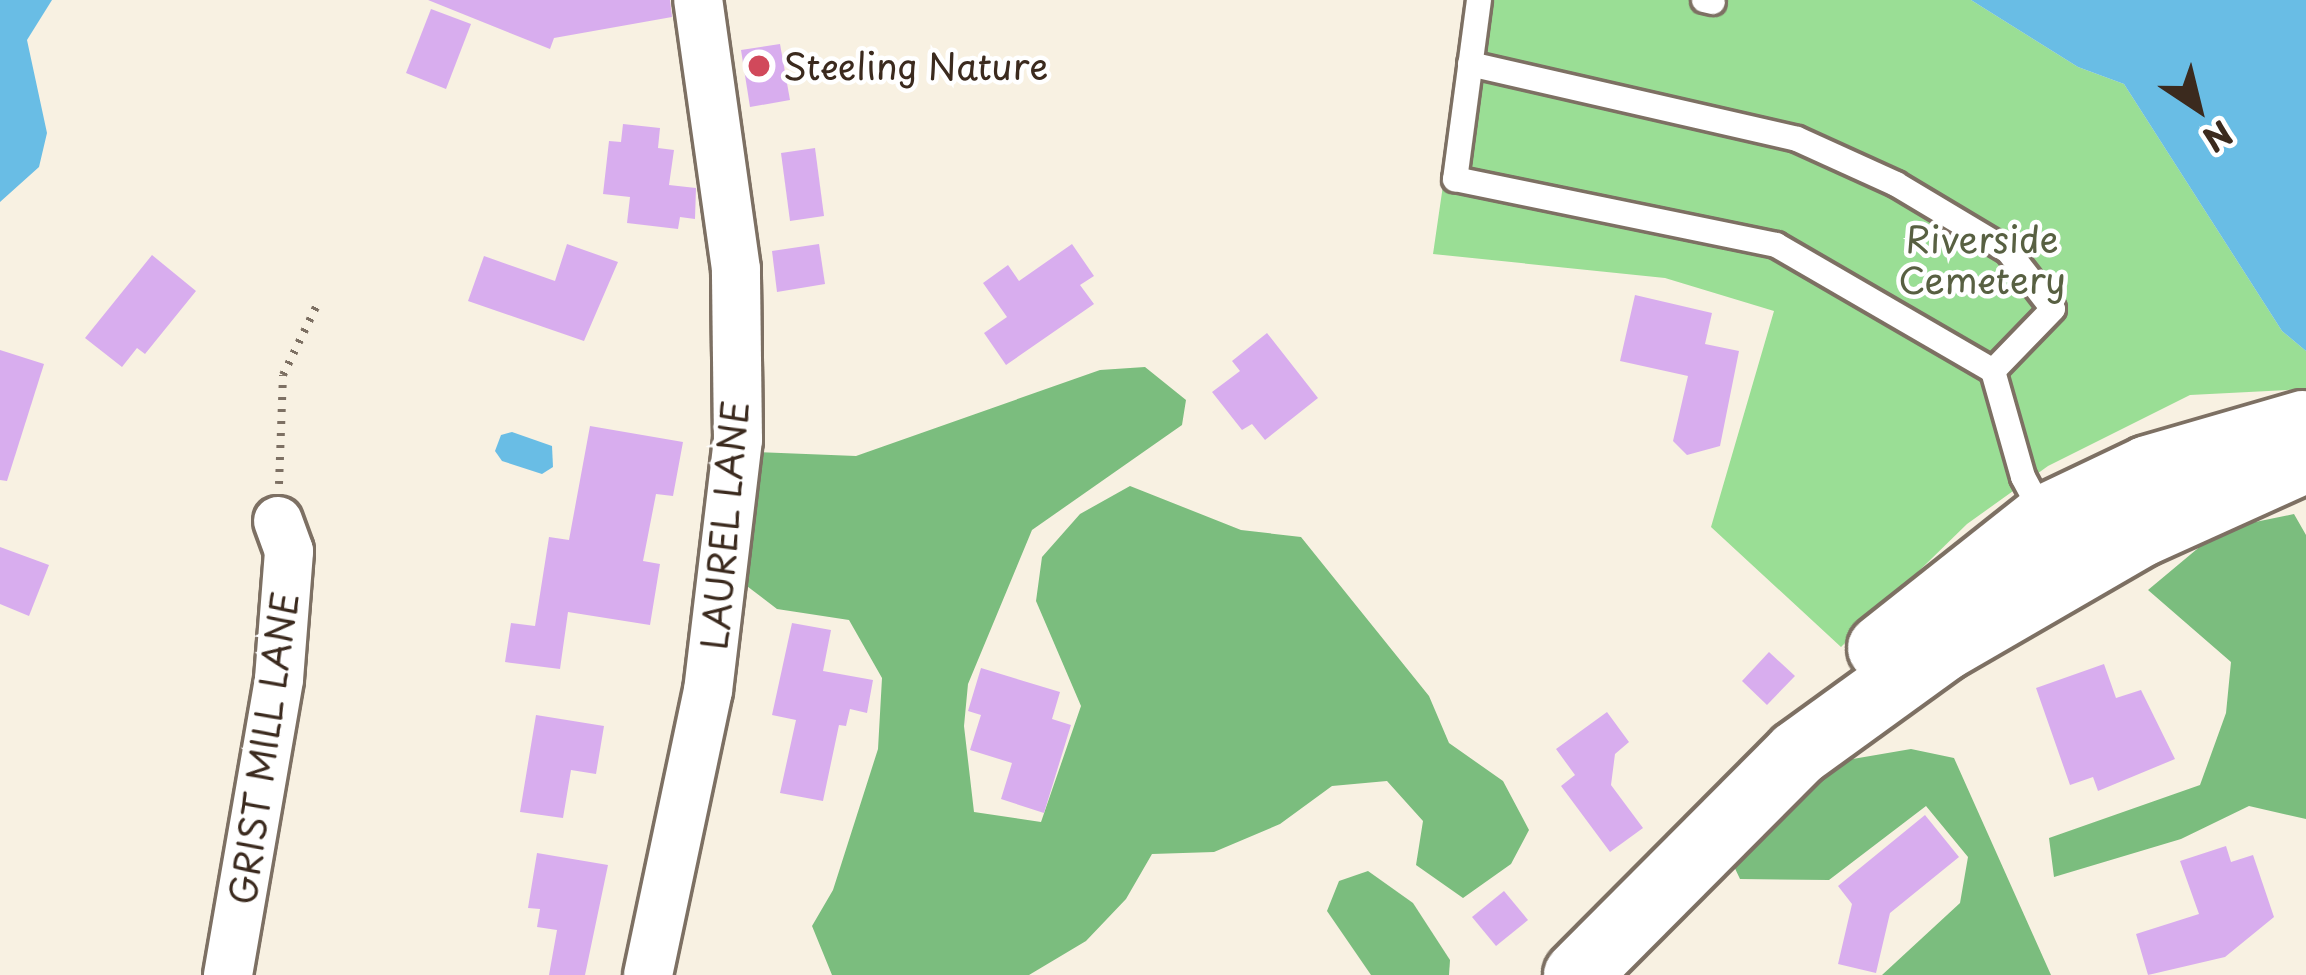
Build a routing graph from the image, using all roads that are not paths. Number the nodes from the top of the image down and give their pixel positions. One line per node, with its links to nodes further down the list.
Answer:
1 (698, 0): 11 (street, LAUREL LANE)
2 (1479, 0): 3 (lane)
3 (1470, 64): 4 (lane); 4 (lane)
4 (1993, 371): 7 (lane)
5 (2306, 423): 7 (main road)
6 (2306, 459): 9 (main road)
7 (2045, 518): 9 (main road)
8 (278, 521): 10 (street, GRIST MILL LANE)
9 (1797, 754): 12 (main road)
10 (228, 975)
11 (648, 975)
12 (1577, 975)

